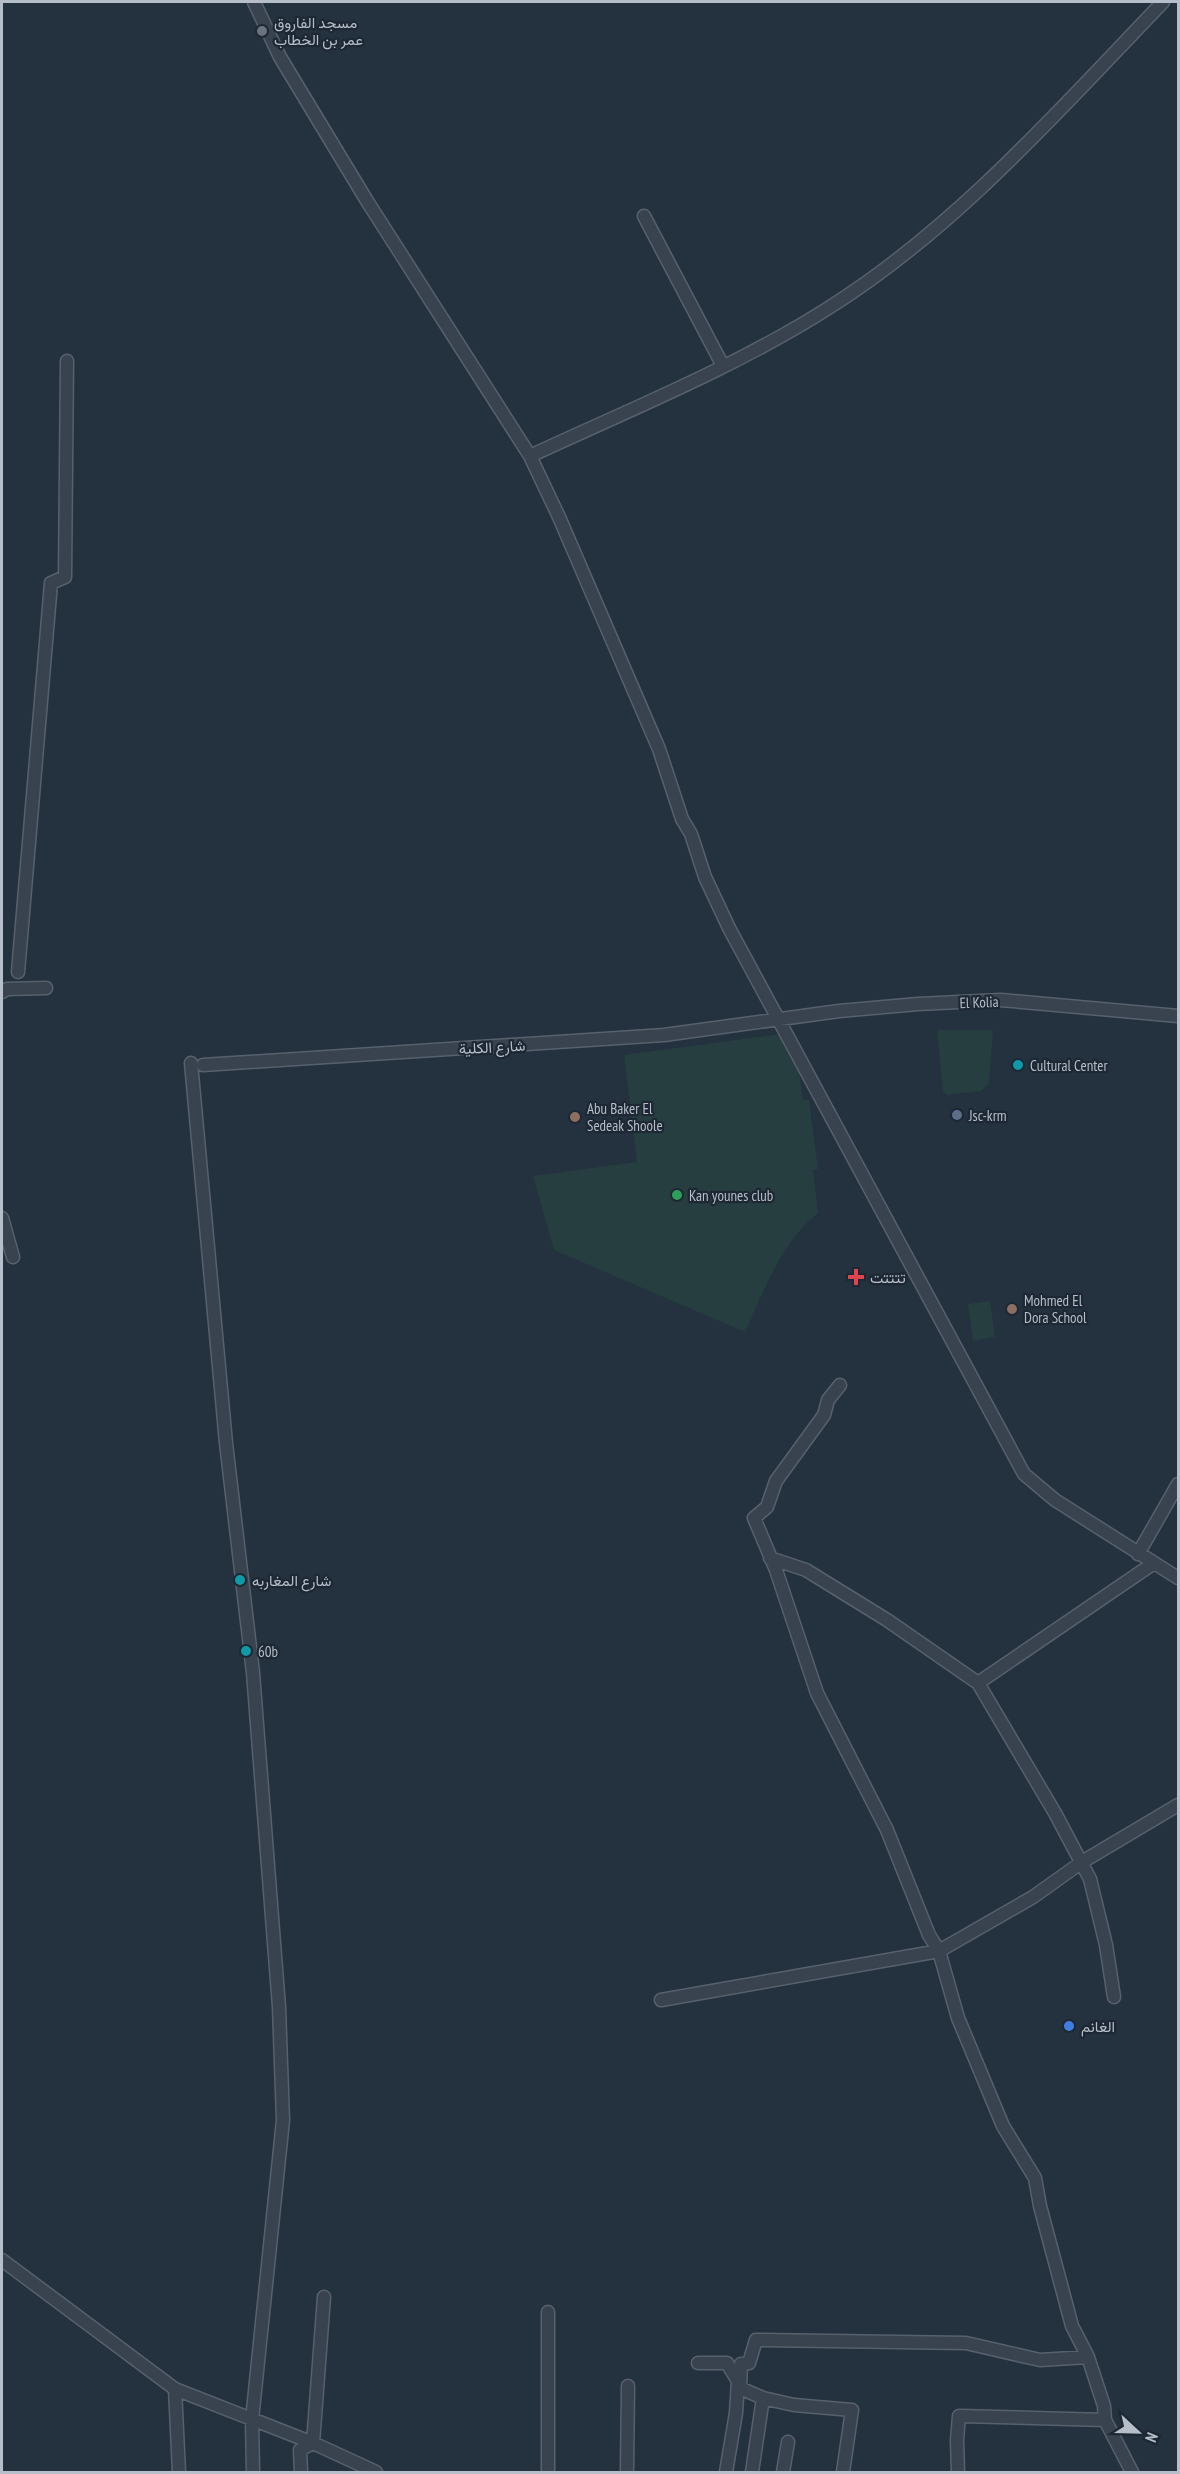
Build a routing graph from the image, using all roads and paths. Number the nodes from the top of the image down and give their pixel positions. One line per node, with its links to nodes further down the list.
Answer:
1 (254, 2): 6 (street)
2 (1163, 2): 5 (street)
3 (644, 216): 5 (street)
4 (67, 361): 7 (street)
5 (723, 366): 6 (street)
6 (530, 456): 11 (street)
7 (18, 972)
8 (46, 988): 9 (street)
9 (2, 992)
10 (1179, 1016): 11 (street, El Kolia)
11 (779, 1019): 16 (street); 34 (street, شارع الكلية)
12 (2, 1218): 13 (street)
13 (13, 1257)
14 (840, 1385): 17 (street)
15 (1179, 1484): 16 (street)
16 (1138, 1554): 18 (street)
17 (770, 1558): 20 (street); 23 (street)
18 (1154, 1563): 19 (street); 20 (street)
19 (1179, 1578)
20 (978, 1683): 22 (street)
21 (1179, 1805): 22 (street)
22 (1082, 1862): 23 (street); 24 (street)
23 (939, 1951): 25 (street); 29 (street)
24 (1114, 1997)
25 (661, 2000)
26 (2, 2260): 32 (street)
27 (324, 2297): 37 (street)
28 (548, 2312): 42 (street)
29 (1088, 2357): 33 (street); 35 (street)
30 (698, 2363): 44 (street)
31 (628, 2386): 43 (street)
32 (175, 2389): 34 (street); 38 (street)
33 (763, 2398): 45 (street); 47 (street)
34 (252, 2420): 37 (street); 39 (street)
35 (1105, 2420): 48 (street); 49 (street)
36 (788, 2442): 46 (street)
37 (313, 2443): 40 (street); 41 (street)
38 (179, 2472)
39 (253, 2472)
40 (302, 2472)
41 (376, 2472)
42 (548, 2472)
43 (627, 2472)
44 (726, 2472)
45 (752, 2472)
46 (783, 2472)
47 (843, 2472)
48 (958, 2472)
49 (1132, 2472)

